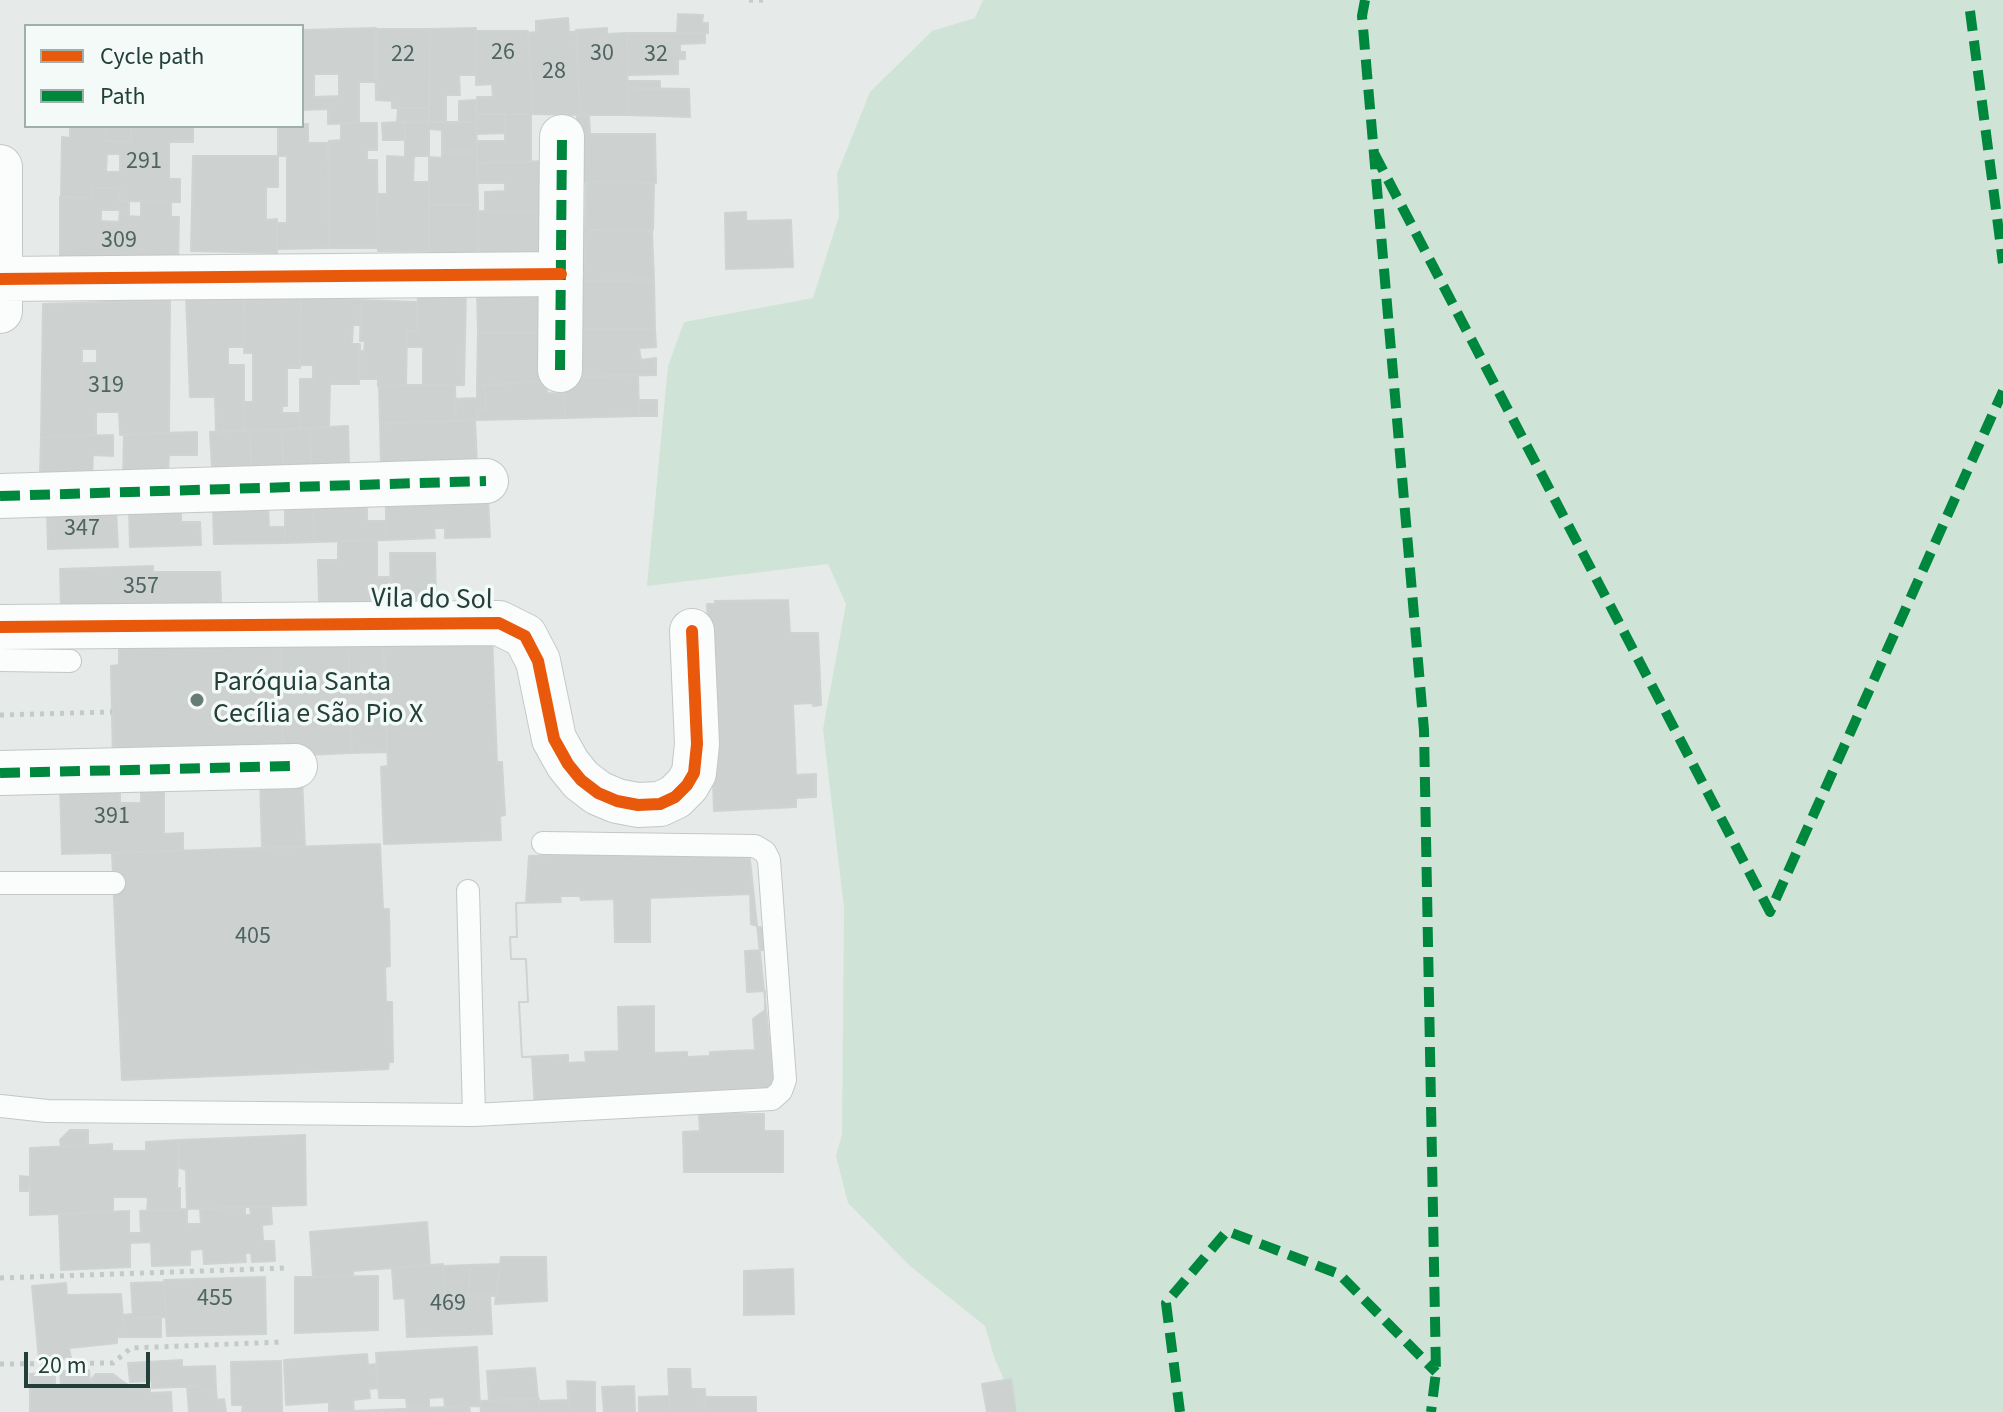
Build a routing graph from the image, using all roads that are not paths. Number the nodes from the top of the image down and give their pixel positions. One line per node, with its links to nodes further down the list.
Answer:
1 (562, 137): 3 (street)
2 (0, 167): 4 (street)
3 (561, 274): 4 (street); 6 (street)
4 (0, 279): 5 (street)
5 (0, 311)
6 (560, 370)
7 (486, 481): 8 (street)
8 (0, 496)
9 (0, 627): 10 (street, Vila do Sol)
10 (692, 631)
11 (0, 660): 12 (lane)
12 (70, 661)
13 (295, 766): 14 (street)
14 (0, 773)
15 (543, 843): 20 (lane)
16 (0, 883): 17 (lane)
17 (114, 883)
18 (468, 891): 20 (lane)
19 (0, 1106): 20 (lane)
20 (474, 1115)

